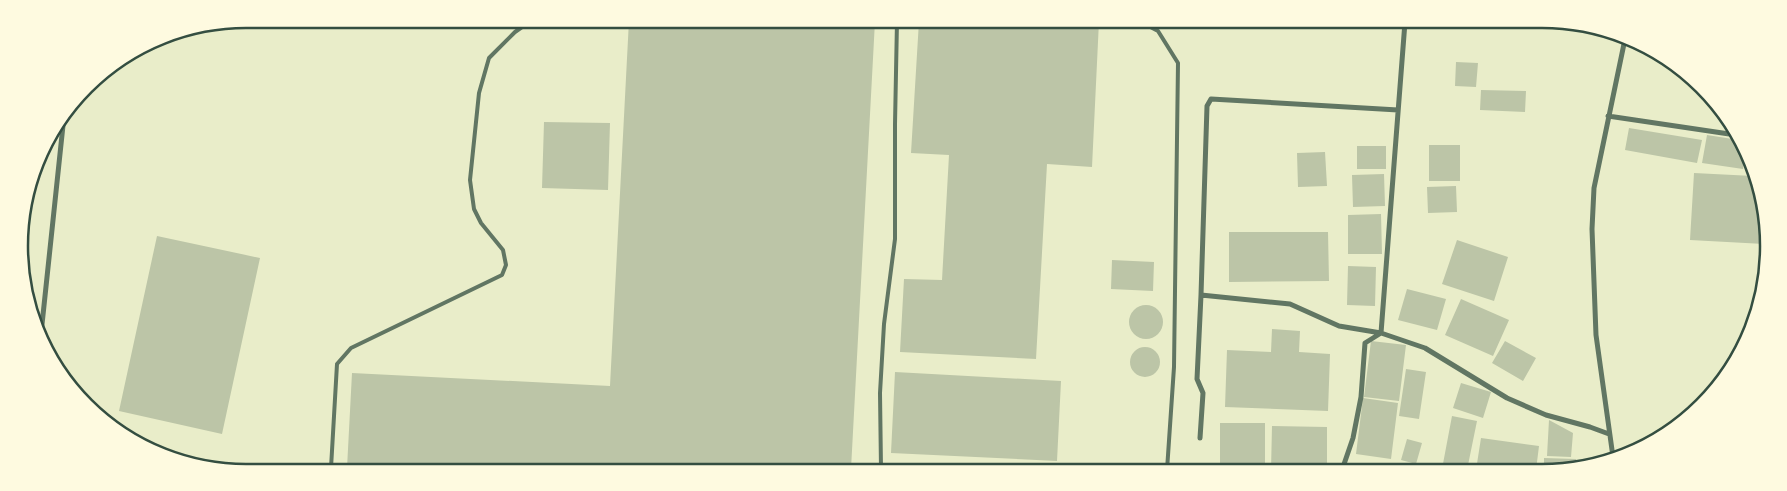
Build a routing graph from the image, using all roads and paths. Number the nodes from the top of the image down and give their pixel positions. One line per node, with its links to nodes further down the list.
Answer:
1 (521, 28): 16 (lane)
2 (897, 28): 17 (lane)
3 (1152, 28): 18 (lane)
4 (1404, 28): 6 (street)
5 (1624, 44): 7 (street)
6 (1398, 110): 10 (street); 12 (street)
7 (1608, 116): 9 (street); 13 (street)
8 (63, 126): 11 (street)
9 (1728, 134)
10 (1201, 296): 12 (street); 14 (street)
11 (42, 324)
12 (1381, 333): 13 (street); 19 (street)
13 (1609, 434): 15 (street)
14 (1200, 438)
15 (1613, 452)
16 (332, 464)
17 (881, 464)
18 (1167, 464)
19 (1344, 464)

